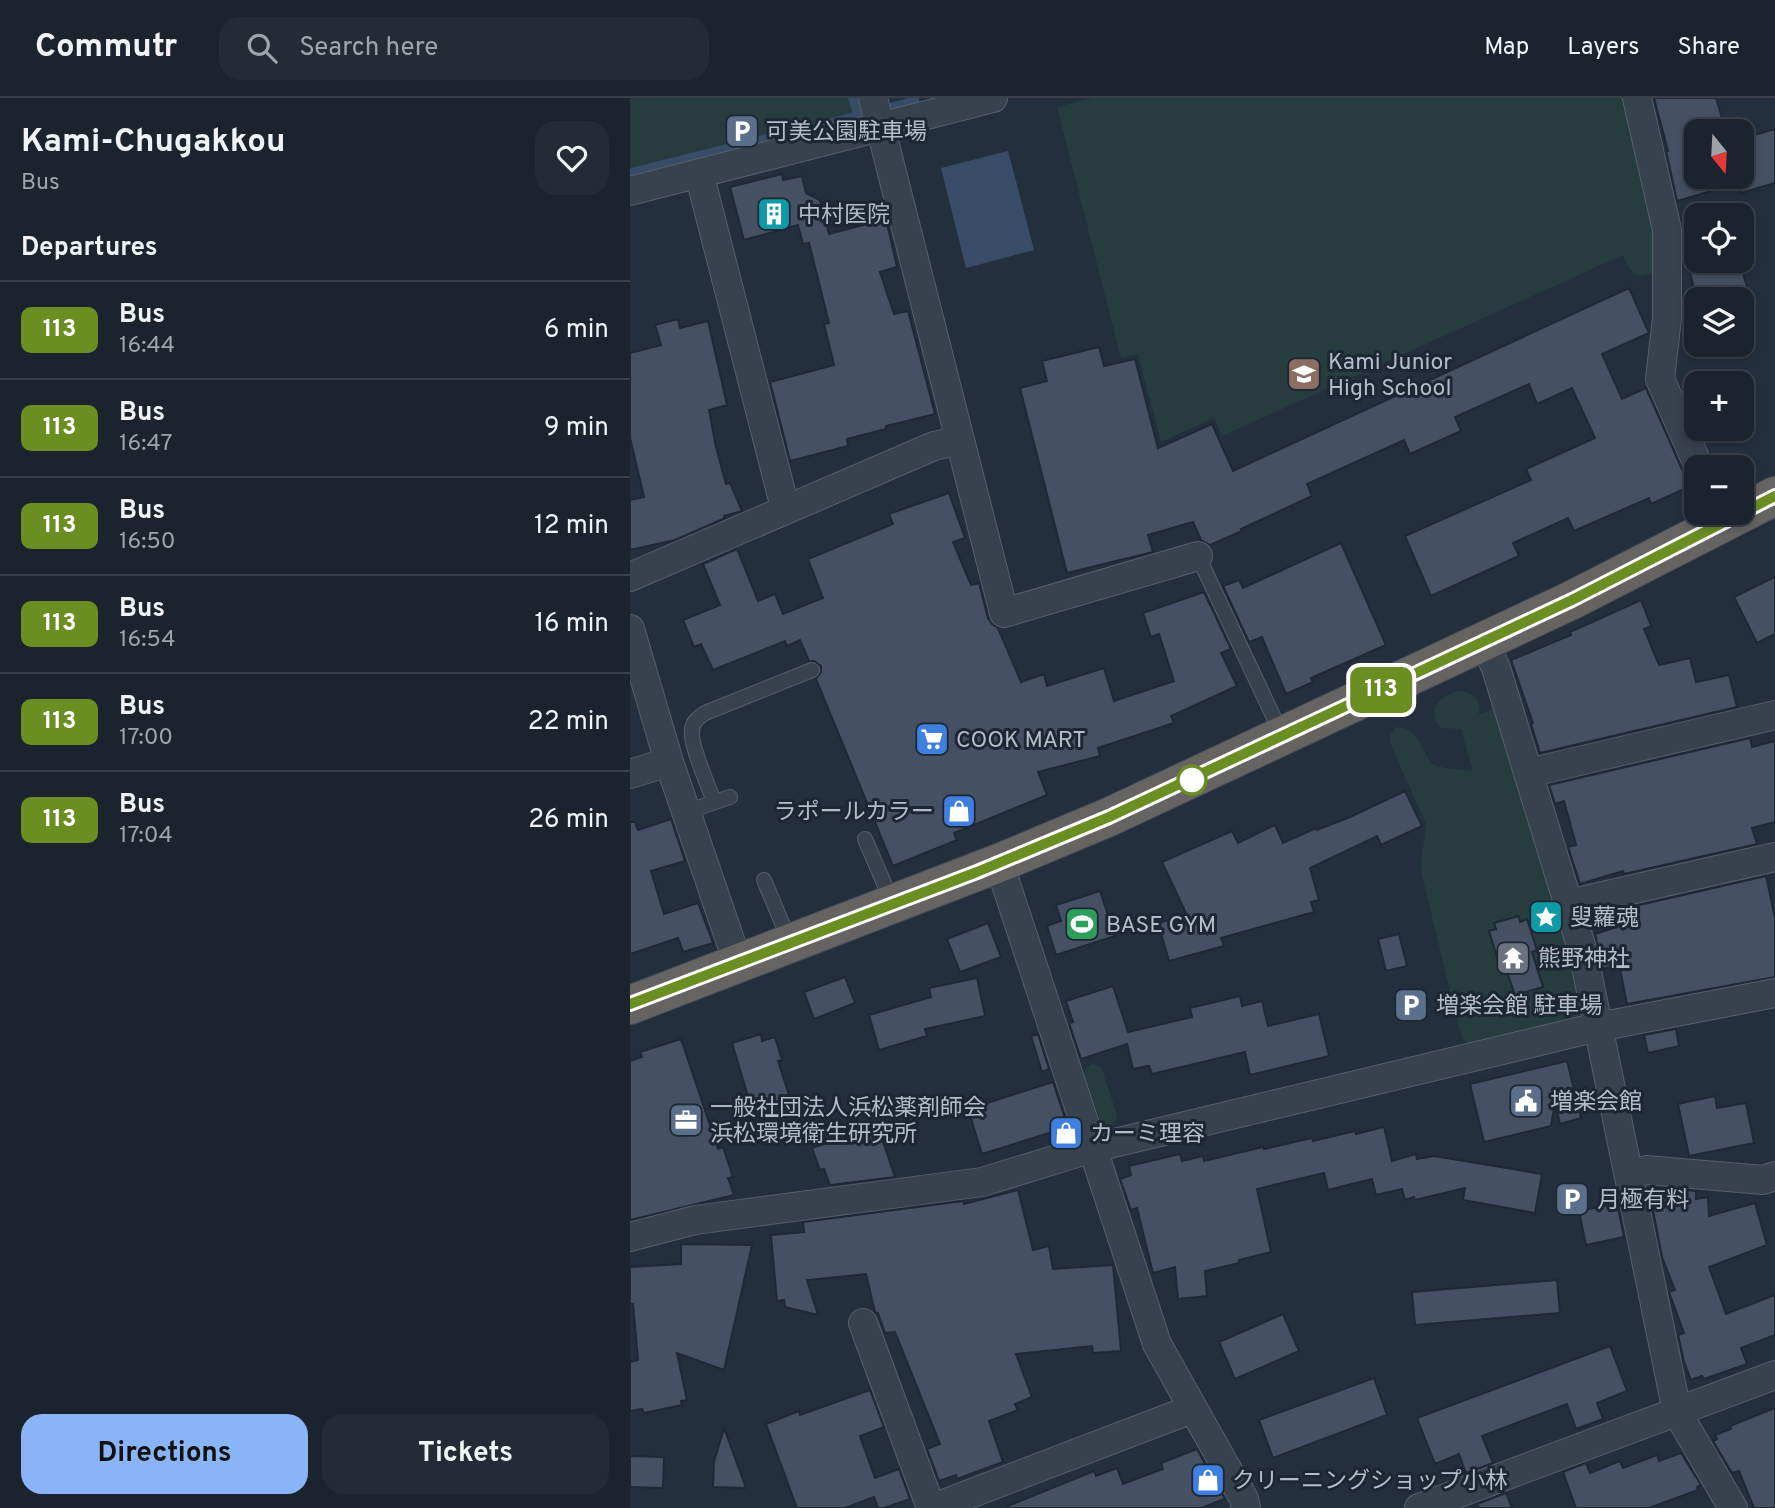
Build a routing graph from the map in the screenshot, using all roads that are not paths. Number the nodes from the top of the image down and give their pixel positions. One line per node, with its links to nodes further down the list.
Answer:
1 (873, 98): 4 (street)
2 (993, 98): 4 (street)
3 (1637, 98): 8 (street)
4 (881, 126): 5 (street); 7 (street)
5 (699, 173): 6 (street); 11 (street)
6 (630, 191)
7 (960, 440): 11 (street); 13 (street)
8 (1694, 455)
9 (1775, 496): 10 (highway)
10 (1754, 505)
11 (787, 509): 14 (street)
12 (1709, 525): 16 (highway)
13 (1198, 556): 19 (lane)
14 (630, 577)
15 (630, 629): 20 (street)
16 (1484, 642): 19 (highway); 21 (street)
17 (812, 670): 24 (lane)
18 (1775, 715): 21 (street)
19 (1283, 737): 28 (highway)
20 (670, 762): 22 (street); 25 (street)
21 (1528, 773): 31 (street)
22 (630, 774)
23 (730, 797): 24 (lane)
24 (714, 802): 25 (lane)
25 (686, 812): 33 (street)
26 (866, 839): 30 (lane)
27 (1775, 858): 31 (street)
28 (999, 863): 30 (highway); 37 (street)
29 (764, 880): 32 (lane)
30 (892, 904): 32 (highway)
31 (1568, 904): 36 (street)
32 (790, 943): 33 (highway)
33 (738, 963): 35 (highway)
34 (1775, 993): 36 (street)
35 (630, 1004)
36 (1598, 1027): 37 (street); 38 (street)
37 (1093, 1149): 40 (street); 43 (street)
38 (1629, 1174): 39 (street); 44 (street)
39 (1775, 1176)
40 (630, 1237)
41 (863, 1323): 46 (street)
42 (1775, 1375): 44 (street)
43 (1192, 1407): 46 (street); 47 (street)
44 (1677, 1412): 45 (street); 49 (street)
45 (1486, 1496): 48 (street)
46 (932, 1508)
47 (1246, 1508)
48 (1419, 1508)
49 (1733, 1508)

